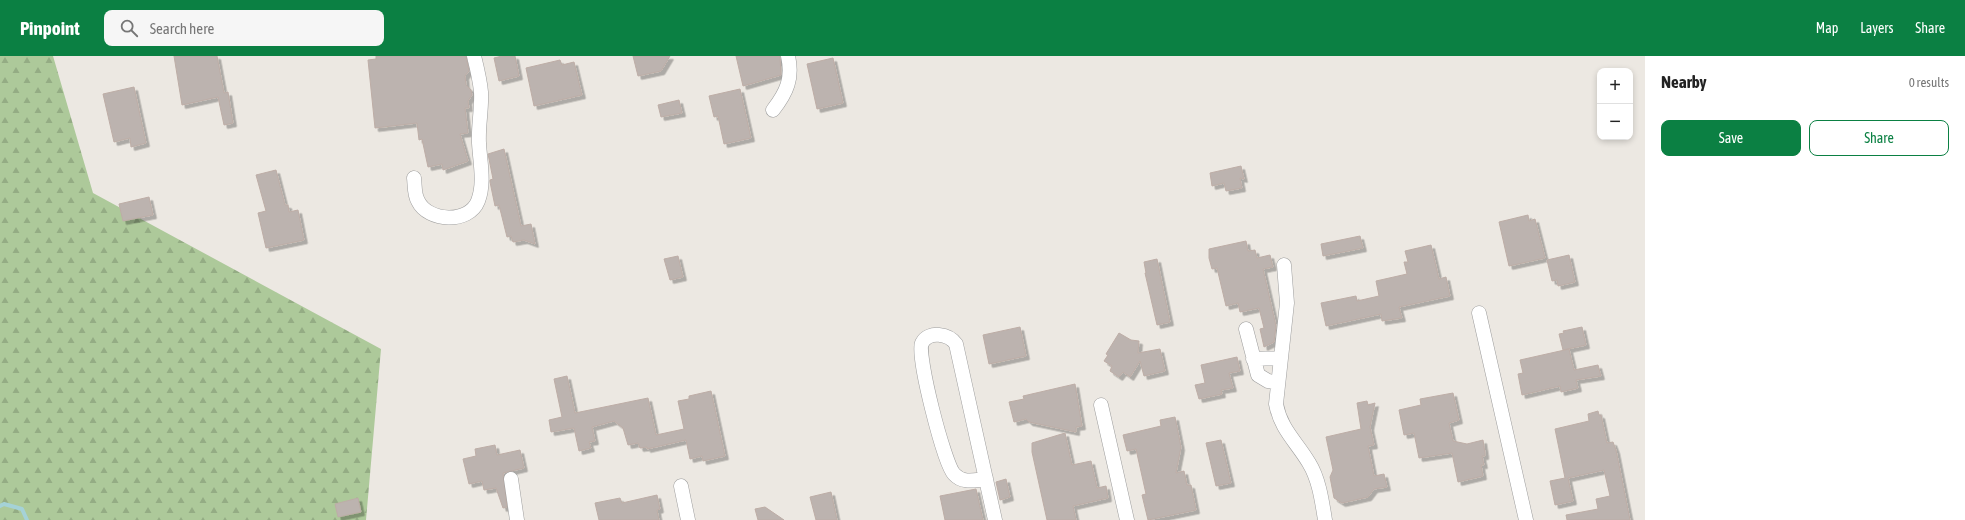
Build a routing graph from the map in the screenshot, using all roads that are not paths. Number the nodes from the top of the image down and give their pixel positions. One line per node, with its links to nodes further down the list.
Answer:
1 (474, 56): 4 (street)
2 (788, 56): 3 (street)
3 (773, 110)
4 (414, 178)
5 (1284, 265): 8 (street)
6 (1479, 313): 20 (street)
7 (1246, 330): 9 (street)
8 (1281, 358): 9 (street); 10 (street)
9 (1253, 359): 10 (street)
10 (1277, 382): 19 (street)
11 (1101, 405): 18 (street)
12 (511, 479): 15 (street)
13 (986, 479): 13 (street); 17 (street)
14 (681, 486): 16 (street)
15 (517, 520)
16 (688, 520)
17 (995, 520)
18 (1127, 520)
19 (1325, 520)
20 (1526, 520)

